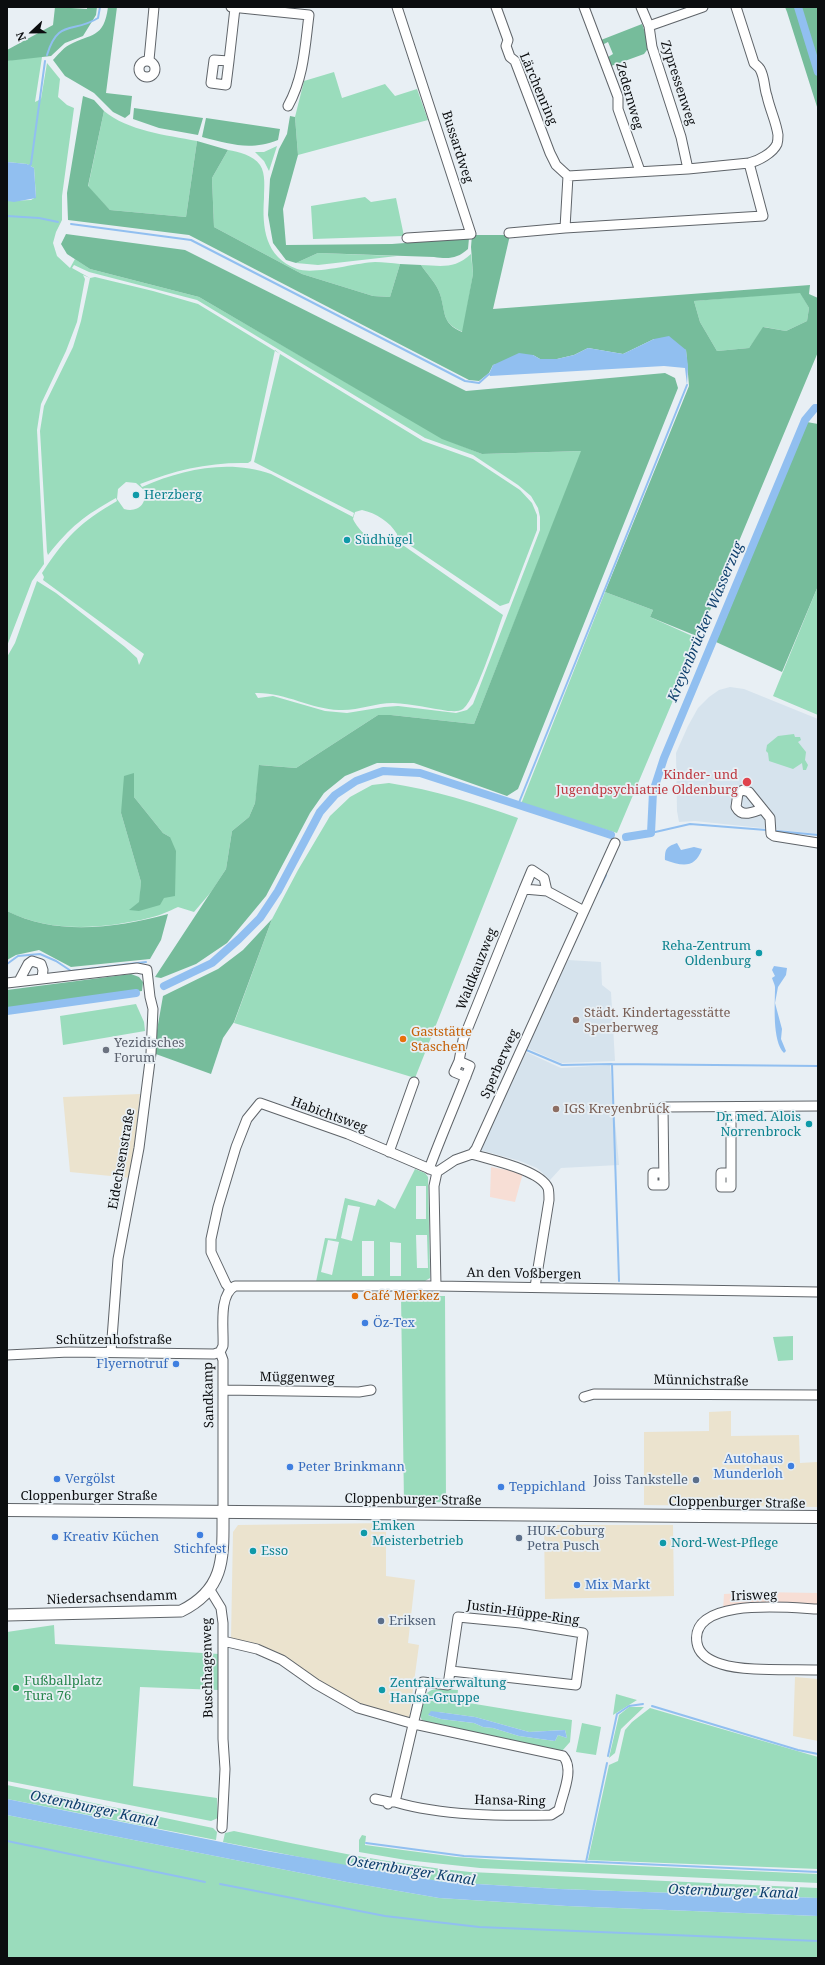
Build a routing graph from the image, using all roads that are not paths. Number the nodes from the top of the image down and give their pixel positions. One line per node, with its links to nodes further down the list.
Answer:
1 (154, 7): 11 (street)
2 (397, 7): 20 (street, Bussardweg)
3 (496, 7): 17 (street, Lärchenring)
4 (584, 7): 16 (street, Zedernweg)
5 (641, 7): 10 (street, Zypressenweg)
6 (703, 7): 10 (street)
7 (736, 7): 14 (street)
8 (233, 8): 9 (street); 12 (street)
9 (258, 8): 13 (street)
10 (649, 26): 15 (street, Zypressenweg)
11 (149, 60)
12 (229, 61)
13 (288, 106)
14 (749, 163): 15 (street); 18 (street)
15 (688, 169): 16 (street)
16 (640, 171): 17 (street)
17 (568, 176): 18 (street)
18 (566, 228): 19 (street)
19 (509, 233)
20 (407, 238)
21 (762, 809): 22 (street)
22 (818, 843)
23 (615, 844): 26 (street, Sperberweg)
24 (524, 889): 25 (street); 25 (street, Waldkauzweg); 35 (street, Waldkauzweg)
25 (546, 891): 26 (street)
26 (584, 911): 34 (street, Sperberweg)
27 (42, 978): 28 (street); 28 (street); 42 (street, Eidechsenstraße)
28 (19, 981): 29 (street)
29 (7, 983)
30 (414, 1082): 33 (street)
31 (818, 1106): 32 (street)
32 (731, 1107): 36 (street); 37 (street)
33 (389, 1152): 35 (street, Habichtsweg); 40 (street, Habichtsweg)
34 (472, 1154): 35 (street); 39 (street)
35 (433, 1171): 38 (street)
36 (664, 1173)
37 (731, 1173)
38 (436, 1286): 39 (street, An den Voßbergen); 40 (street, An den Voßbergen)
39 (536, 1287): 41 (street, An den Voßbergen)
40 (230, 1289): 43 (street, Sandkamp)
41 (818, 1292)
42 (111, 1352): 43 (street, Schützenhofstraße); 44 (street, Schützenhofstraße)
43 (220, 1352): 45 (street, Sandkamp)
44 (7, 1355)
45 (223, 1390): 46 (street, Müggenweg); 50 (street, Sandkamp)
46 (371, 1390)
47 (818, 1395): 48 (street, Münnichstraße)
48 (584, 1397)
49 (7, 1510): 50 (main road, Cloppenburger Straße)
50 (223, 1512): 51 (main road, Cloppenburger Straße); 52 (street)
51 (818, 1517)
52 (210, 1590): 54 (street, Niedersachsendamm); 55 (street, Buschhagenweg)
53 (818, 1609): 56 (street, Irisweg)
54 (7, 1614)
55 (223, 1641): 58 (street, Hansa-Ring); 61 (street, Buschhagenweg)
56 (818, 1670)
57 (451, 1671): 57 (street, Justin-Hüppe-Ring); 58 (street, Justin-Hüppe-Ring)
58 (414, 1724): 60 (street); 60 (street, Hansa-Ring)
59 (375, 1799): 60 (street, Hansa-Ring)
60 (390, 1803)
61 (222, 1828)

